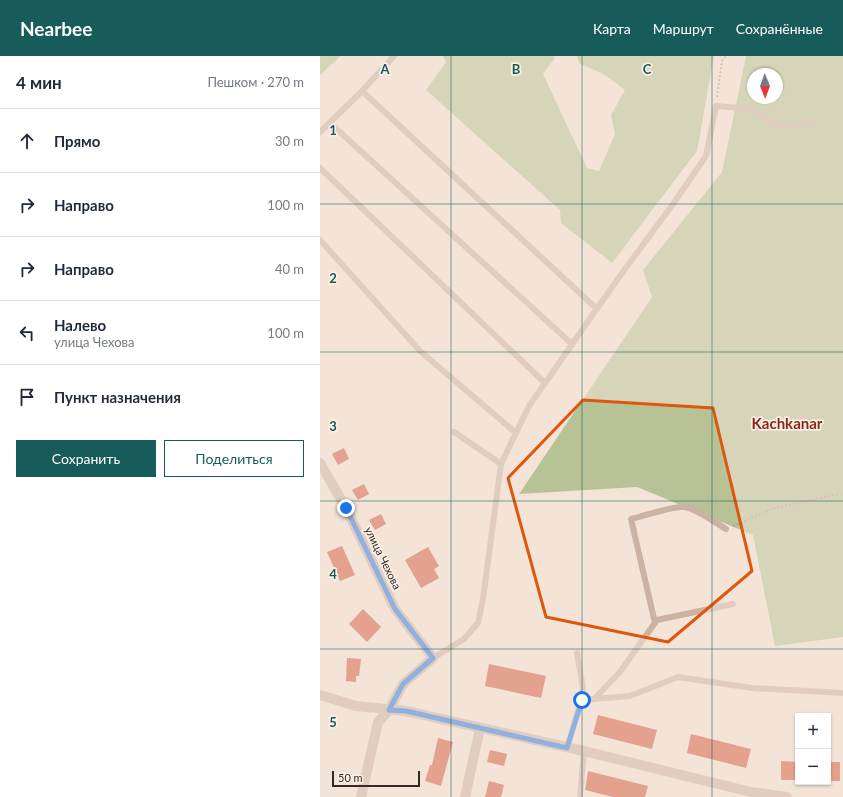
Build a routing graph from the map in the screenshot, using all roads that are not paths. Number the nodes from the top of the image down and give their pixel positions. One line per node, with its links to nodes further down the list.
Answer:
1 (394, 56): 2 (lane)
2 (362, 90): 4 (lane); 8 (lane)
3 (813, 122): 8 (lane)
4 (330, 123): 5 (lane); 9 (lane)
5 (320, 132)
6 (320, 168): 10 (lane)
7 (320, 240): 12 (lane)
8 (597, 309): 9 (lane)
9 (572, 344): 10 (lane)
10 (545, 382): 12 (lane)
11 (454, 432): 14 (lane)
12 (516, 433): 14 (lane)
13 (320, 463): 19 (street, улица Чехова)
14 (501, 464): 19 (lane)
15 (726, 529): 17 (lane)
16 (733, 604): 17 (lane)
17 (655, 623): 22 (lane)
18 (577, 653): 23 (lane)
19 (433, 658): 24 (street)
20 (843, 693): 22 (lane)
21 (320, 695): 24 (street)
22 (594, 699): 23 (lane)
23 (582, 700): 26 (lane)
24 (389, 710): 25 (street); 29 (street)
25 (480, 728): 26 (street); 30 (street)
26 (567, 748): 27 (street)
27 (584, 751): 28 (street); 31 (lane)
28 (751, 794): 32 (street)
29 (361, 797)
30 (465, 797)
31 (580, 797)
32 (787, 797)

